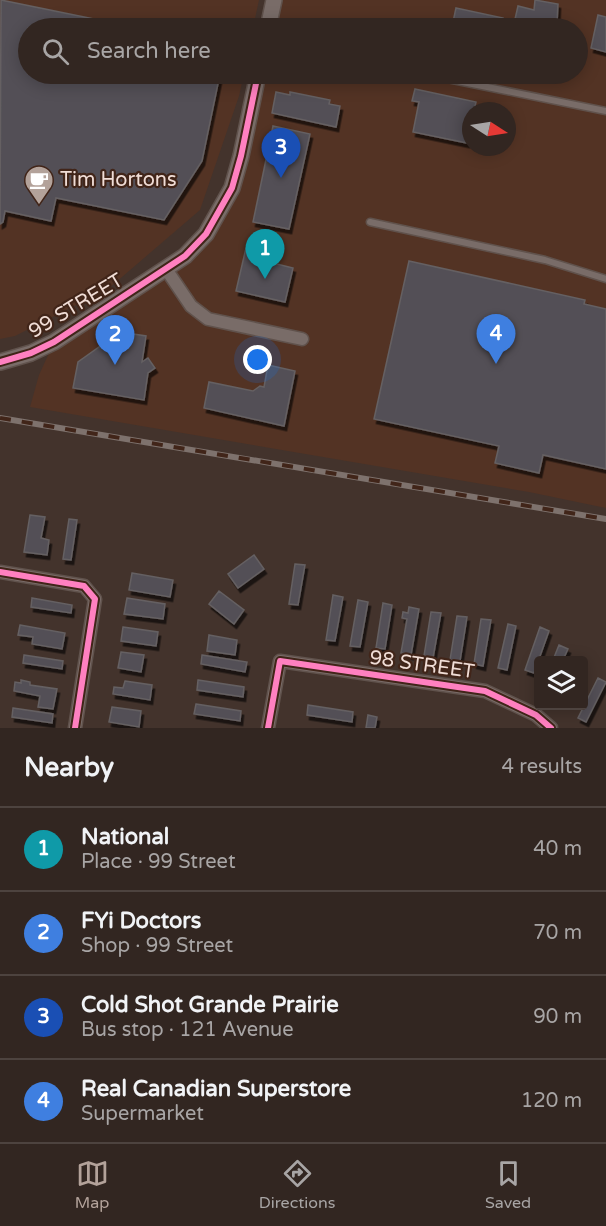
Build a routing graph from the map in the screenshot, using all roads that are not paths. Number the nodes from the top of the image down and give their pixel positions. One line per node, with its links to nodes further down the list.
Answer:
1 (274, 0): 2 (street)
2 (270, 18)
3 (256, 84): 7 (street, 99 STREET)
4 (472, 84): 5 (lane)
5 (606, 111)
6 (370, 222): 8 (lane)
7 (166, 269): 9 (street); 10 (street, 99 STREET)
8 (606, 279)
9 (302, 339)
10 (0, 362)
11 (0, 572): 12 (street)
12 (75, 728)
13 (268, 728): 14 (street, 98 STREET)
14 (551, 728)

